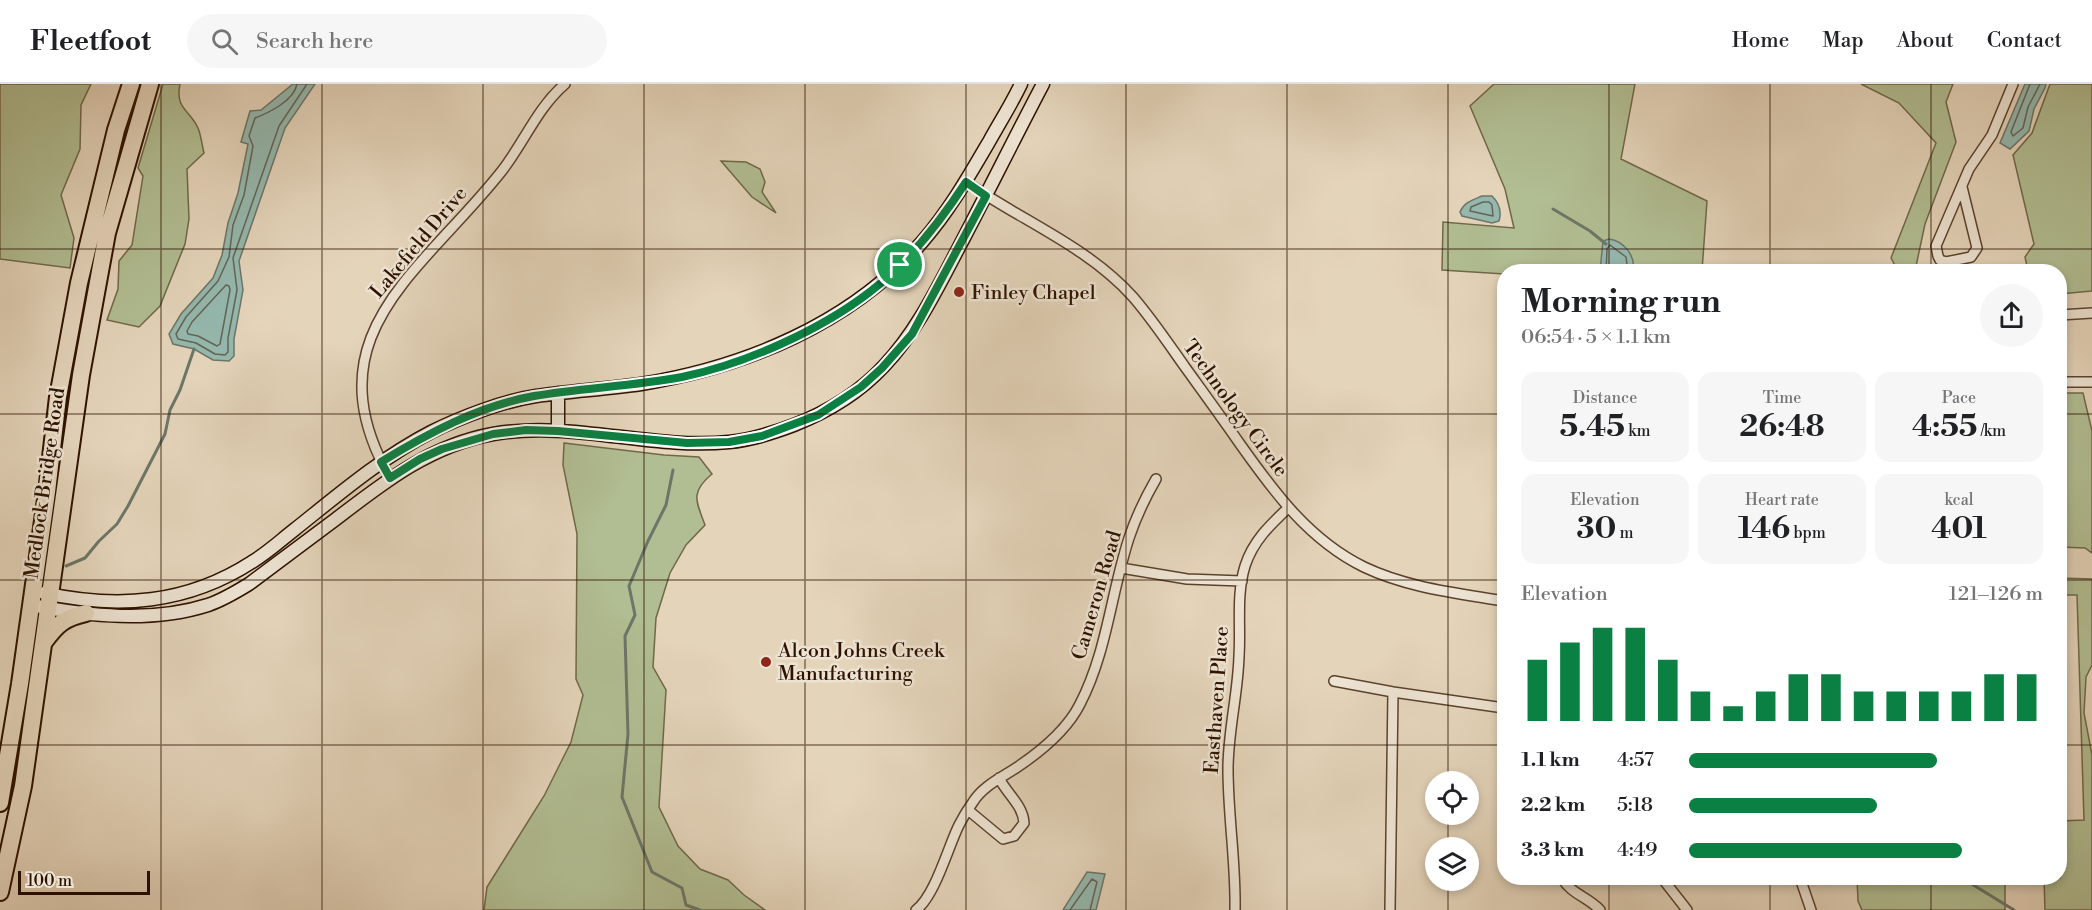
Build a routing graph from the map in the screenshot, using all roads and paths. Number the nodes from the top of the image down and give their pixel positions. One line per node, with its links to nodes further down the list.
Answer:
1 (131, 84): 22 (highway, Medlock Bridge Road)
2 (150, 84): 22 (highway, Medlock Bridge Road)
3 (565, 84): 16 (street, Lakefield Drive)
4 (1021, 84): 7 (street)
5 (1043, 84): 9 (street)
6 (2013, 84): 8 (street)
7 (966, 182): 9 (street, Technology Circle); 14 (street)
8 (1962, 187): 8 (street)
9 (986, 196): 15 (street); 19 (street, Technology Circle)
10 (2092, 313): 11 (street)
11 (2067, 315)
12 (2067, 382): 13 (street)
13 (2092, 382)
14 (558, 393): 15 (street); 16 (street)
15 (558, 431): 17 (street)
16 (381, 462): 17 (street, Lakefield Drive); 22 (street)
17 (390, 478): 24 (street)
18 (1156, 479): 20 (street, Cameron Road)
19 (1288, 508): 21 (street, Easthaven Place); 23 (street, Technology Circle)
20 (1121, 568): 21 (street); 29 (street, Cameron Road)
21 (1242, 581): 37 (street, Easthaven Place)
22 (40, 600): 24 (street); 25 (highway, Medlock Bridge Road); 30 (highway, Medlock Bridge Road)
23 (1497, 600)
24 (86, 613): 25 (highway)
25 (43, 643): 35 (highway, Medlock Bridge Road)
26 (1334, 681): 27 (street)
27 (1393, 692): 28 (street); 38 (street)
28 (1497, 707)
29 (999, 778): 31 (street, Cameron Road); 31 (street)
30 (0, 803)
31 (968, 810): 36 (street, Cameron Road)
32 (1566, 885): 39 (street)
33 (1667, 885): 40 (street)
34 (1802, 885): 41 (street)
35 (0, 892)
36 (916, 910)
37 (1235, 910)
38 (1390, 910)
39 (1600, 910)
40 (1687, 910)
41 (1811, 910)

